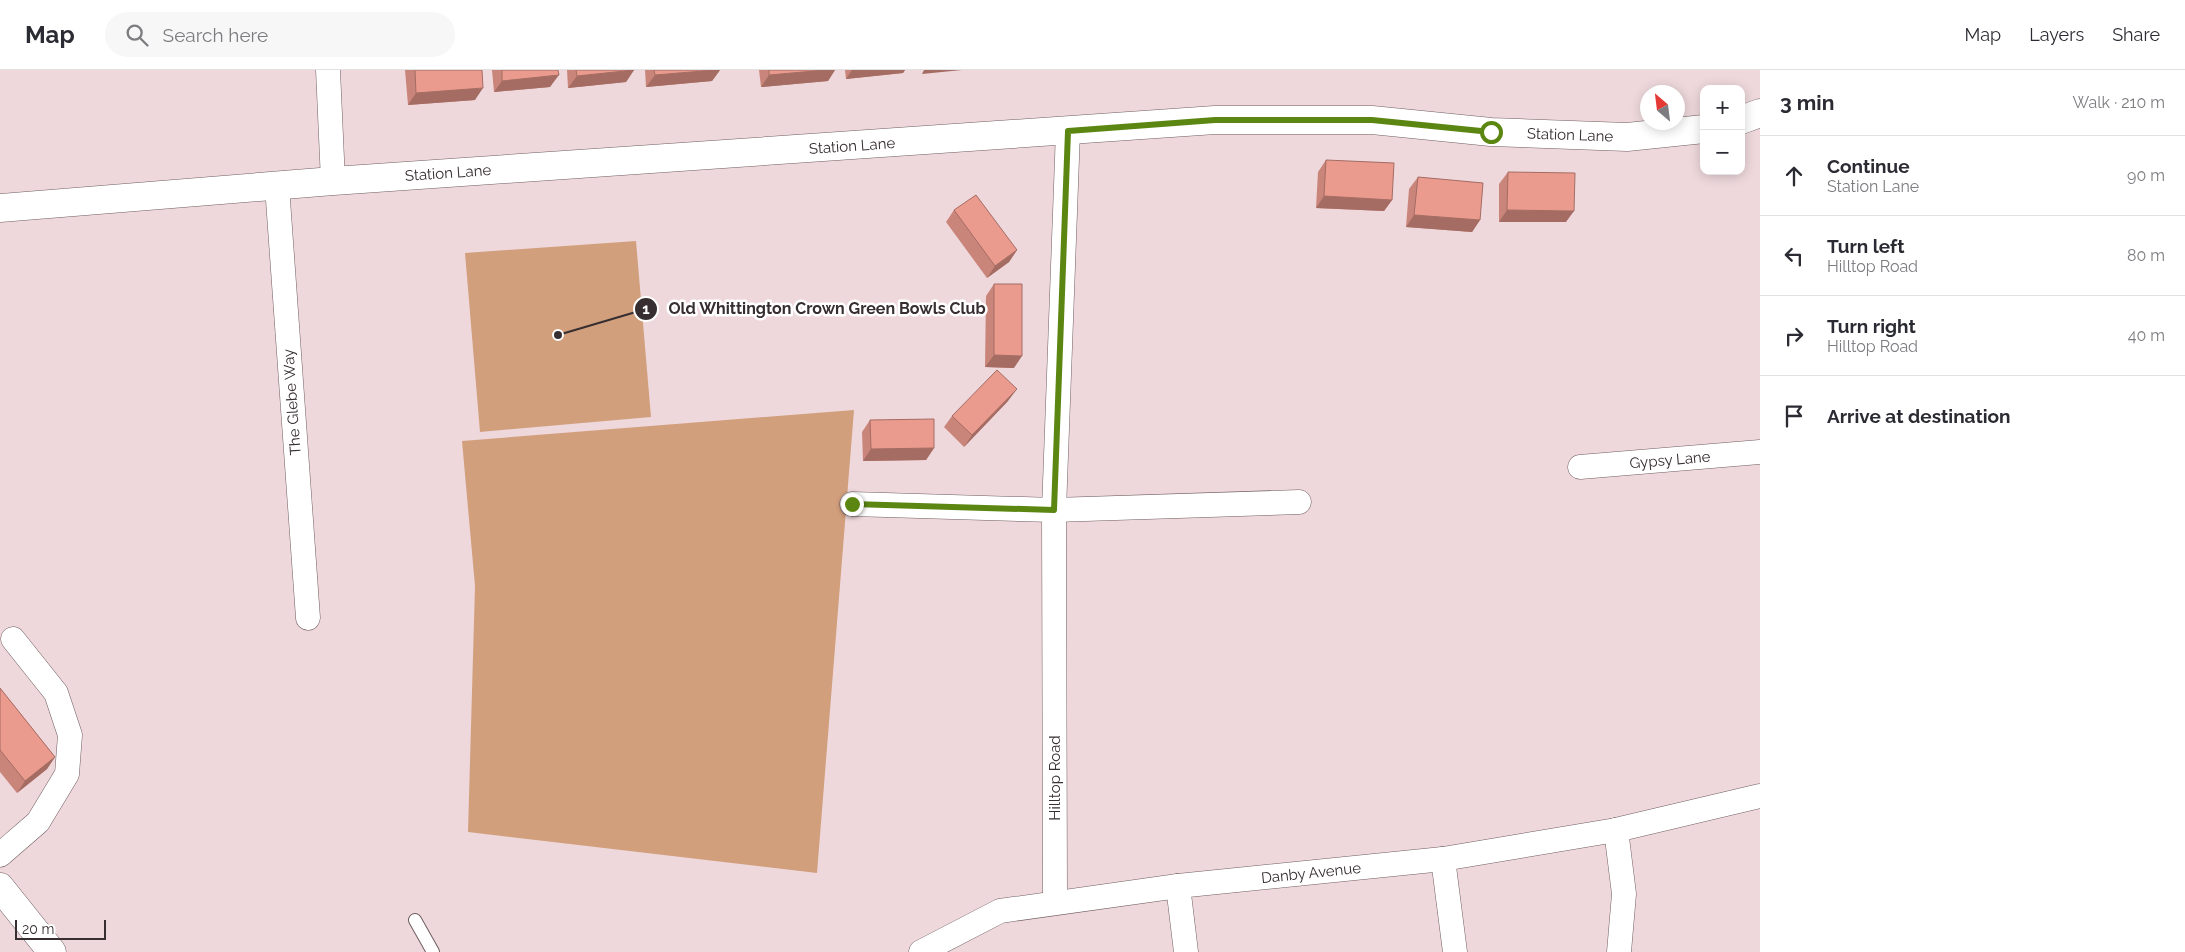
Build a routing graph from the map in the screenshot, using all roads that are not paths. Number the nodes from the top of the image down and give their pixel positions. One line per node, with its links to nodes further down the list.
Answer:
1 (328, 70): 6 (street)
2 (1760, 113): 3 (street)
3 (1745, 119)
4 (1700, 129): 5 (street, Station Lane)
5 (1068, 131): 6 (street, Station Lane); 13 (street, Hilltop Road)
6 (333, 181): 7 (street, Station Lane)
7 (277, 186): 8 (street, Station Lane); 14 (street, The Glebe Way)
8 (0, 208)
9 (1760, 452): 10 (street, Gypsy Lane)
10 (1580, 468)
11 (1299, 502): 13 (street)
12 (852, 504): 13 (street)
13 (1054, 510): 22 (street, Hilltop Road)
14 (308, 618)
15 (13, 639): 18 (street)
16 (1760, 796): 17 (street, Danby Avenue)
17 (1616, 830): 19 (street, Danby Avenue); 29 (street)
18 (0, 855)
19 (1443, 860): 20 (street, Danby Avenue); 28 (street)
20 (1178, 886): 22 (street, Danby Avenue); 27 (street)
21 (0, 887): 24 (street)
22 (1055, 902): 26 (street)
23 (415, 920): 25 (lane)
24 (52, 952)
25 (433, 952)
26 (921, 952)
27 (1186, 952)
28 (1455, 952)
29 (1619, 952)

